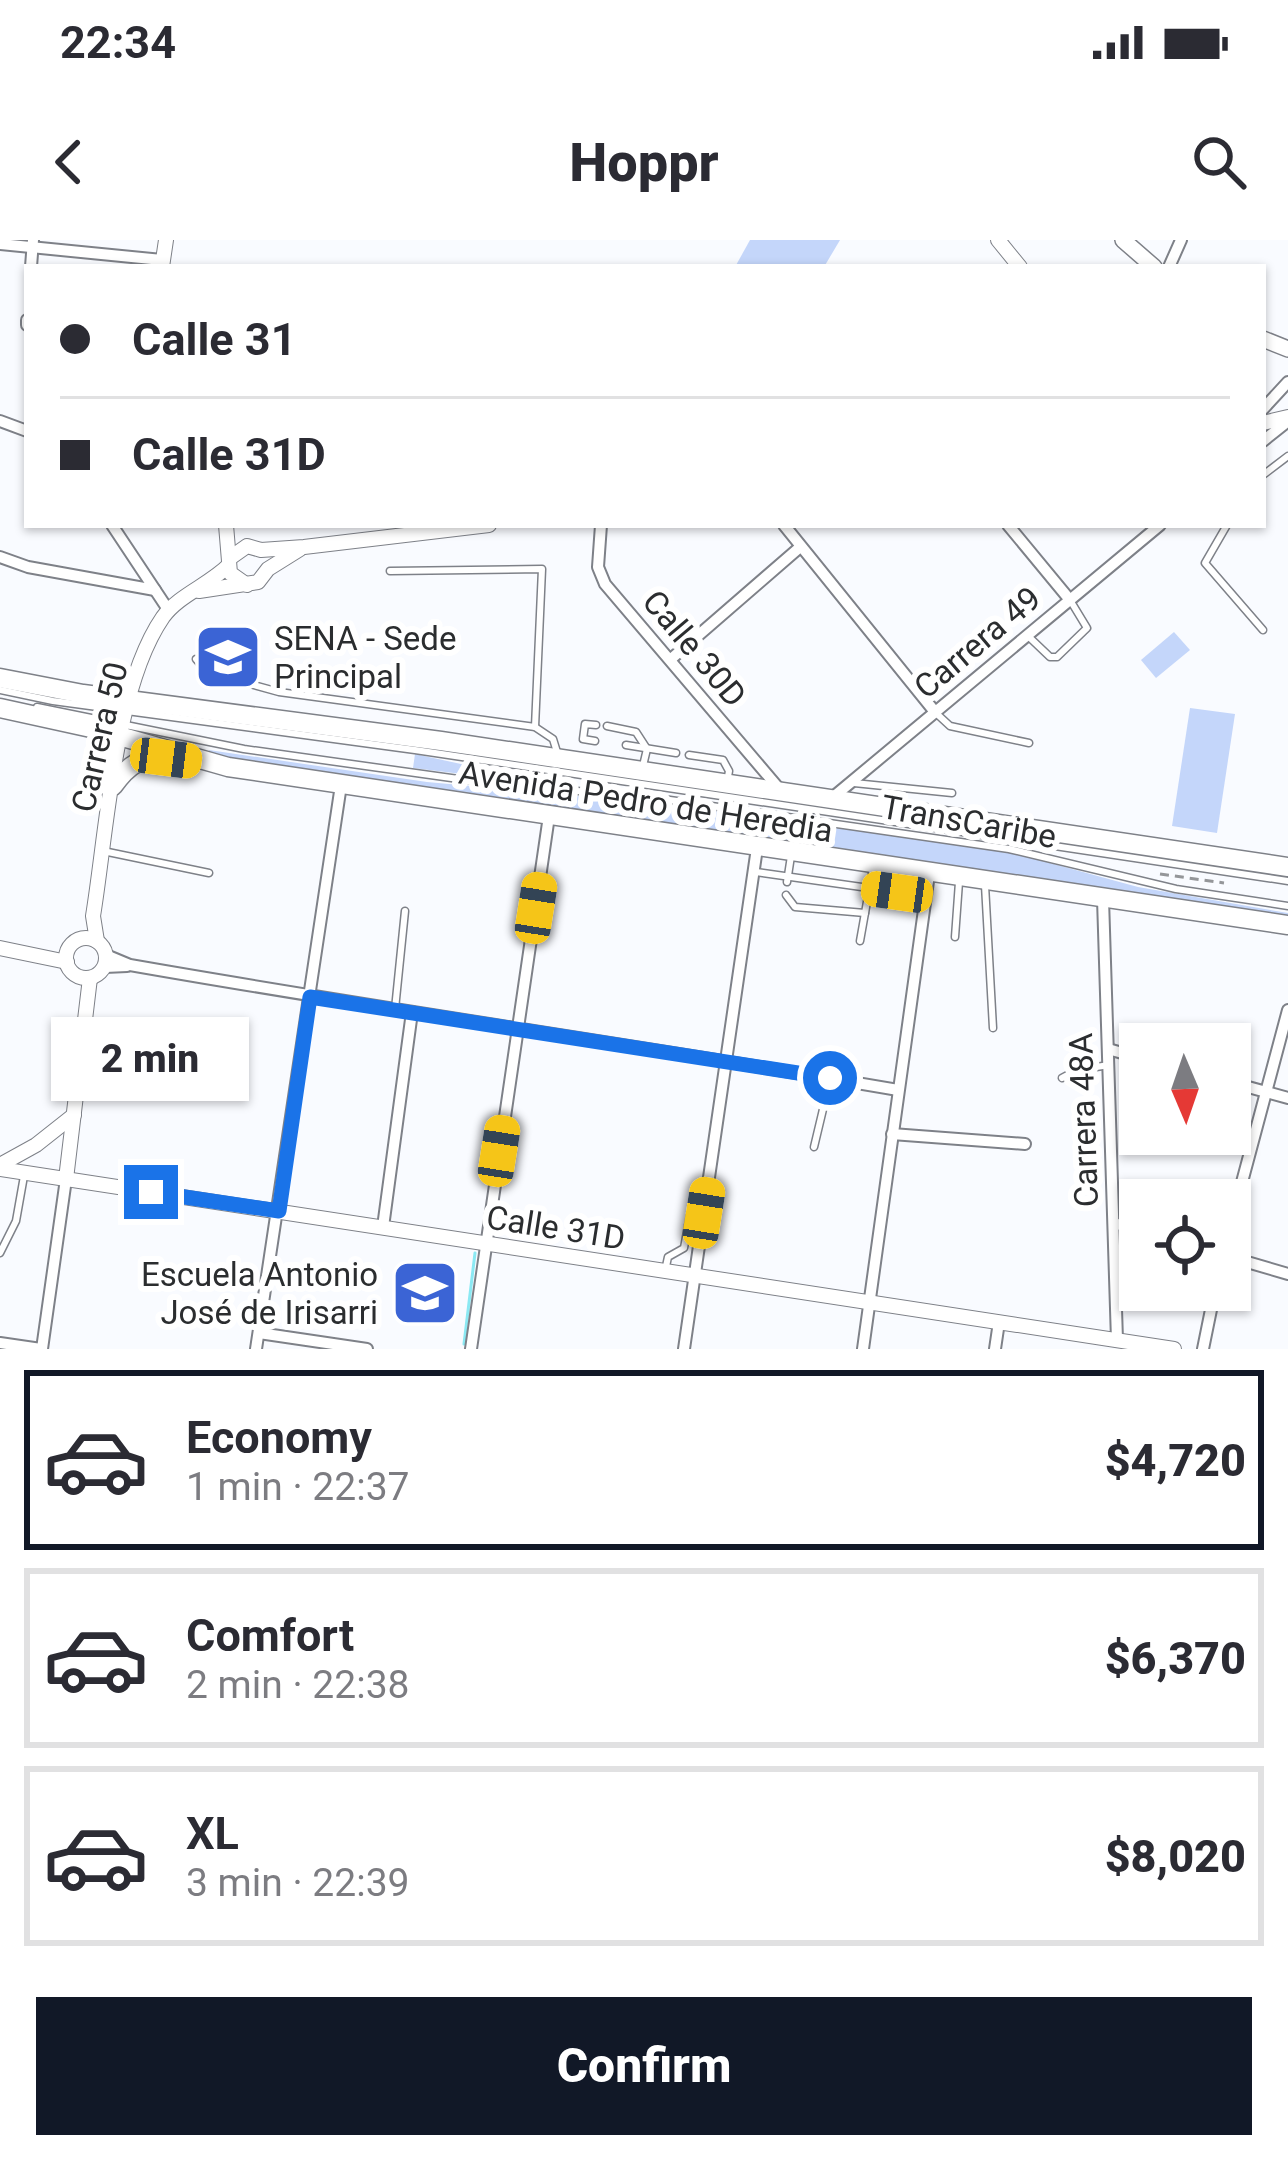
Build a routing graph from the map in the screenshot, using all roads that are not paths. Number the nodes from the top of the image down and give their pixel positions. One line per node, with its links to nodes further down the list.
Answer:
1 (166, 240): 6 (street)
2 (998, 240): 7 (street)
3 (1123, 240): 8 (main road)
4 (33, 243): 5 (street); 6 (street)
5 (0, 244)
6 (162, 263)
7 (1018, 264)
8 (1151, 264)
9 (1288, 382): 10 (street)
10 (1266, 406)
11 (114, 528): 28 (street)
12 (229, 528): 24 (street)
13 (232, 528): 21 (street)
14 (465, 528): 20 (street)
15 (601, 528): 35 (street, Calle 30D)
16 (786, 528): 22 (street)
17 (1010, 528): 30 (street)
18 (1156, 528): 30 (street, Carrera 49)
19 (1225, 528): 32 (lane)
20 (304, 547): 21 (street); 25 (street)
21 (254, 548): 24 (street); 25 (street)
22 (799, 548): 35 (street); 38 (street)
23 (0, 556): 28 (street)
24 (229, 562): 27 (street); 29 (street, Carrera 50)
25 (268, 569): 27 (street)
26 (390, 571): 42 (lane)
27 (247, 585): 29 (street, Carrera 50)
28 (155, 590): 31 (street)
29 (199, 591): 31 (street, Carrera 50)
30 (1070, 600): 33 (street, Carrera 49); 33 (lane)
31 (169, 611): 39 (street, Carrera 50)
32 (1263, 630)
33 (1028, 636): 38 (street, Carrera 49)
34 (196, 659): 42 (lane)
35 (671, 659): 57 (street, Calle 30D)
36 (0, 678): 39 (highway, Avenida Pedro de Heredia)
37 (0, 699): 39 (highway, Avenida Pedro de Heredia); 39 (lane, TransCaribe)
38 (935, 712): 44 (lane); 52 (street, Carrera 49)
39 (126, 718): 48 (highway, Avenida Pedro de Heredia); 49 (highway, Avenida Pedro de Heredia); 54 (street, Carrera 50); 70 (lane, TransCaribe); 76 (lane, TransCaribe)
40 (596, 725): 43 (lane)
41 (607, 726): 46 (lane)
42 (535, 727): 48 (lane)
43 (595, 741)
44 (1029, 743)
45 (626, 745): 46 (lane)
46 (646, 748): 47 (lane); 50 (lane)
47 (676, 753)
48 (560, 760): 50 (highway, Avenida Pedro de Heredia)
49 (204, 762): 53 (highway, Avenida Pedro de Heredia); 54 (highway)
50 (642, 773): 51 (highway, Avenida Pedro de Heredia)
51 (693, 781): 55 (highway, Avenida Pedro de Heredia); 55 (lane)
52 (850, 782): 56 (lane); 58 (street, Carrera 49)
53 (341, 784): 59 (highway, Avenida Pedro de Heredia); 88 (street)
54 (113, 785): 61 (street, Carrera 50)
55 (726, 786): 57 (highway, Avenida Pedro de Heredia)
56 (952, 793)
57 (783, 794): 58 (highway, Avenida Pedro de Heredia)
58 (830, 801): 64 (highway, Avenida Pedro de Heredia)
59 (549, 816): 60 (highway, Avenida Pedro de Heredia); 92 (street)
60 (758, 848): 62 (highway, Avenida Pedro de Heredia); 65 (street)
61 (104, 851): 66 (lane); 79 (street, Carrera 50)
62 (791, 853): 63 (highway, Avenida Pedro de Heredia); 69 (lane)
63 (873, 865): 67 (highway, Avenida Pedro de Heredia); 72 (lane)
64 (1288, 867)
65 (754, 872): 69 (lane); 97 (street)
66 (209, 873)
67 (928, 874): 68 (highway, Avenida Pedro de Heredia); 74 (street)
68 (959, 878): 71 (highway, Avenida Pedro de Heredia); 81 (lane)
69 (787, 879): 72 (lane)
70 (1288, 880)
71 (985, 882): 75 (highway, Avenida Pedro de Heredia); 93 (lane)
72 (869, 888): 74 (lane); 78 (lane)
73 (786, 895): 78 (lane)
74 (925, 896): 104 (street)
75 (1103, 899): 80 (highway, Avenida Pedro de Heredia); 94 (street, Carrera 48A)
76 (1288, 906)
77 (406, 911): 89 (lane)
78 (865, 913): 83 (lane)
79 (93, 916): 82 (street, Carrera 50); 85 (street, Carrera 50)
80 (1288, 926)
81 (955, 937)
82 (97, 941): 85 (street); 86 (street)
83 (860, 941)
84 (0, 948): 85 (street)
85 (71, 950): 87 (street)
86 (106, 961): 87 (street); 88 (street)
87 (84, 978): 98 (street)
88 (310, 997): 89 (street); 115 (street)
89 (395, 1010): 91 (street)
90 (1288, 1010): 96 (street)
91 (412, 1012): 92 (street); 119 (street)
92 (518, 1027): 97 (street); 120 (street)
93 (993, 1028)
94 (1108, 1049): 95 (street); 99 (street, Carrera 48A)
95 (1119, 1052)
96 (1282, 1056): 105 (street)
97 (726, 1060): 101 (street); 116 (street)
98 (82, 1064): 100 (lane); 107 (street)
99 (1109, 1065): 102 (lane); 117 (street, Carrera 48A)
100 (142, 1070)
101 (830, 1078): 104 (street); 110 (lane)
102 (1062, 1078)
103 (1251, 1088): 105 (street)
104 (898, 1090): 108 (street)
105 (1266, 1092): 106 (street); 114 (street)
106 (1288, 1098)
107 (74, 1115): 111 (street); 113 (street)
108 (892, 1134): 109 (street); 126 (street)
109 (1025, 1144)
110 (814, 1147)
111 (0, 1167): 112 (street, Calle 31D)
112 (25, 1173): 113 (street, Calle 31D); 121 (lane)
113 (65, 1179): 115 (street, Calle 31D); 132 (street)
114 (1243, 1179)
115 (279, 1211): 119 (street, Calle 31D); 129 (street)
116 (704, 1213): 123 (lane); 125 (street)
117 (1114, 1223): 118 (street); 130 (street, Carrera 48A)
118 (1119, 1225)
119 (383, 1227): 120 (street, Calle 31D)
120 (484, 1243): 123 (street, Calle 31D); 135 (street)
121 (0, 1253)
122 (1251, 1263): 124 (street)
123 (665, 1271): 125 (street, Calle 31D)
124 (1288, 1274)
125 (694, 1275): 126 (street, Calle 31D); 136 (street)
126 (869, 1302): 128 (street, Calle 31D); 137 (street)
127 (1211, 1311): 140 (street)
128 (1000, 1322): 130 (street, Calle 31D); 138 (street)
129 (259, 1333): 133 (street); 134 (street)
130 (1118, 1340): 139 (street, Calle 31D)
131 (0, 1343): 132 (street)
132 (41, 1349)
133 (256, 1349)
134 (367, 1349)
135 (471, 1349)
136 (684, 1349)
137 (863, 1349)
138 (995, 1349)
139 (1174, 1349)
140 (1203, 1349)

